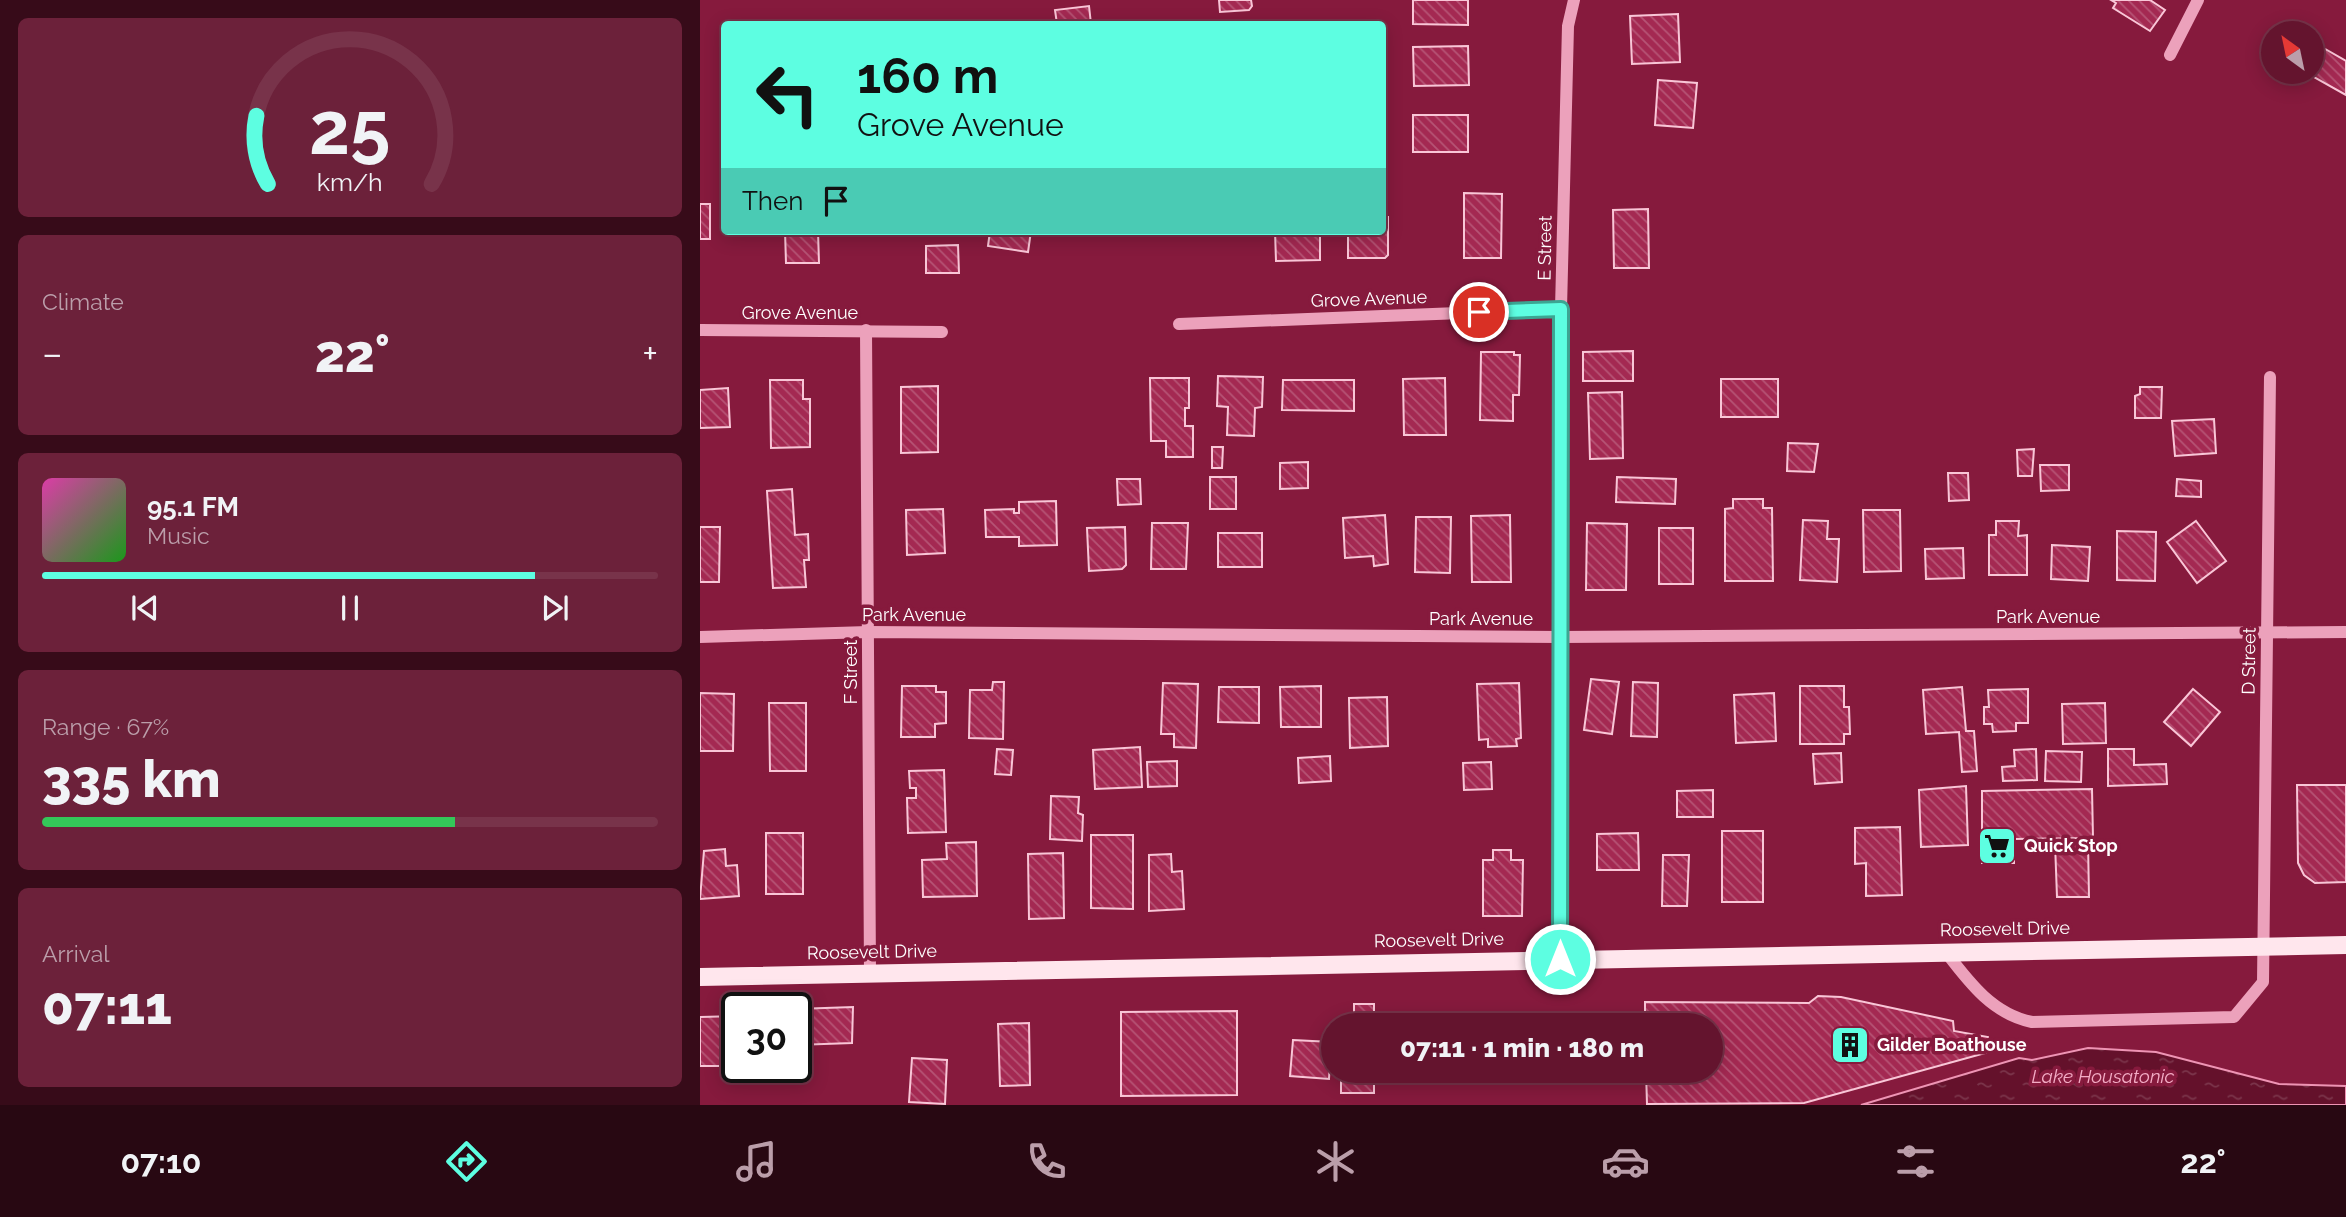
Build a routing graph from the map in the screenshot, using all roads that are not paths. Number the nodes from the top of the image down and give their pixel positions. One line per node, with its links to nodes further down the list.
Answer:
1 (1574, 0): 4 (street, E Street)
2 (2198, 0): 3 (street)
3 (2170, 55)
4 (1561, 309): 5 (street, Grove Avenue); 14 (street, E Street)
5 (1180, 324)
6 (700, 330): 7 (street, Grove Avenue)
7 (866, 330): 8 (street, Grove Avenue); 10 (street, F Street)
8 (942, 332)
9 (2270, 377): 12 (street, D Street)
10 (869, 632): 13 (street, Park Avenue); 14 (street, Park Avenue); 19 (street, F Street)
11 (2346, 632): 12 (street, Park Avenue)
12 (2266, 633): 14 (street, Park Avenue); 15 (street, D Street)
13 (700, 637)
14 (1562, 637): 18 (street, E Street)
15 (2264, 945): 16 (main road, Roosevelt Drive); 17 (main road, Roosevelt Drive); 17 (street, D Street)
16 (2346, 945)
17 (1945, 951): 18 (main road, Roosevelt Drive)
18 (1560, 959): 19 (main road, Roosevelt Drive)
19 (870, 972): 20 (main road, Roosevelt Drive)
20 (700, 978)

